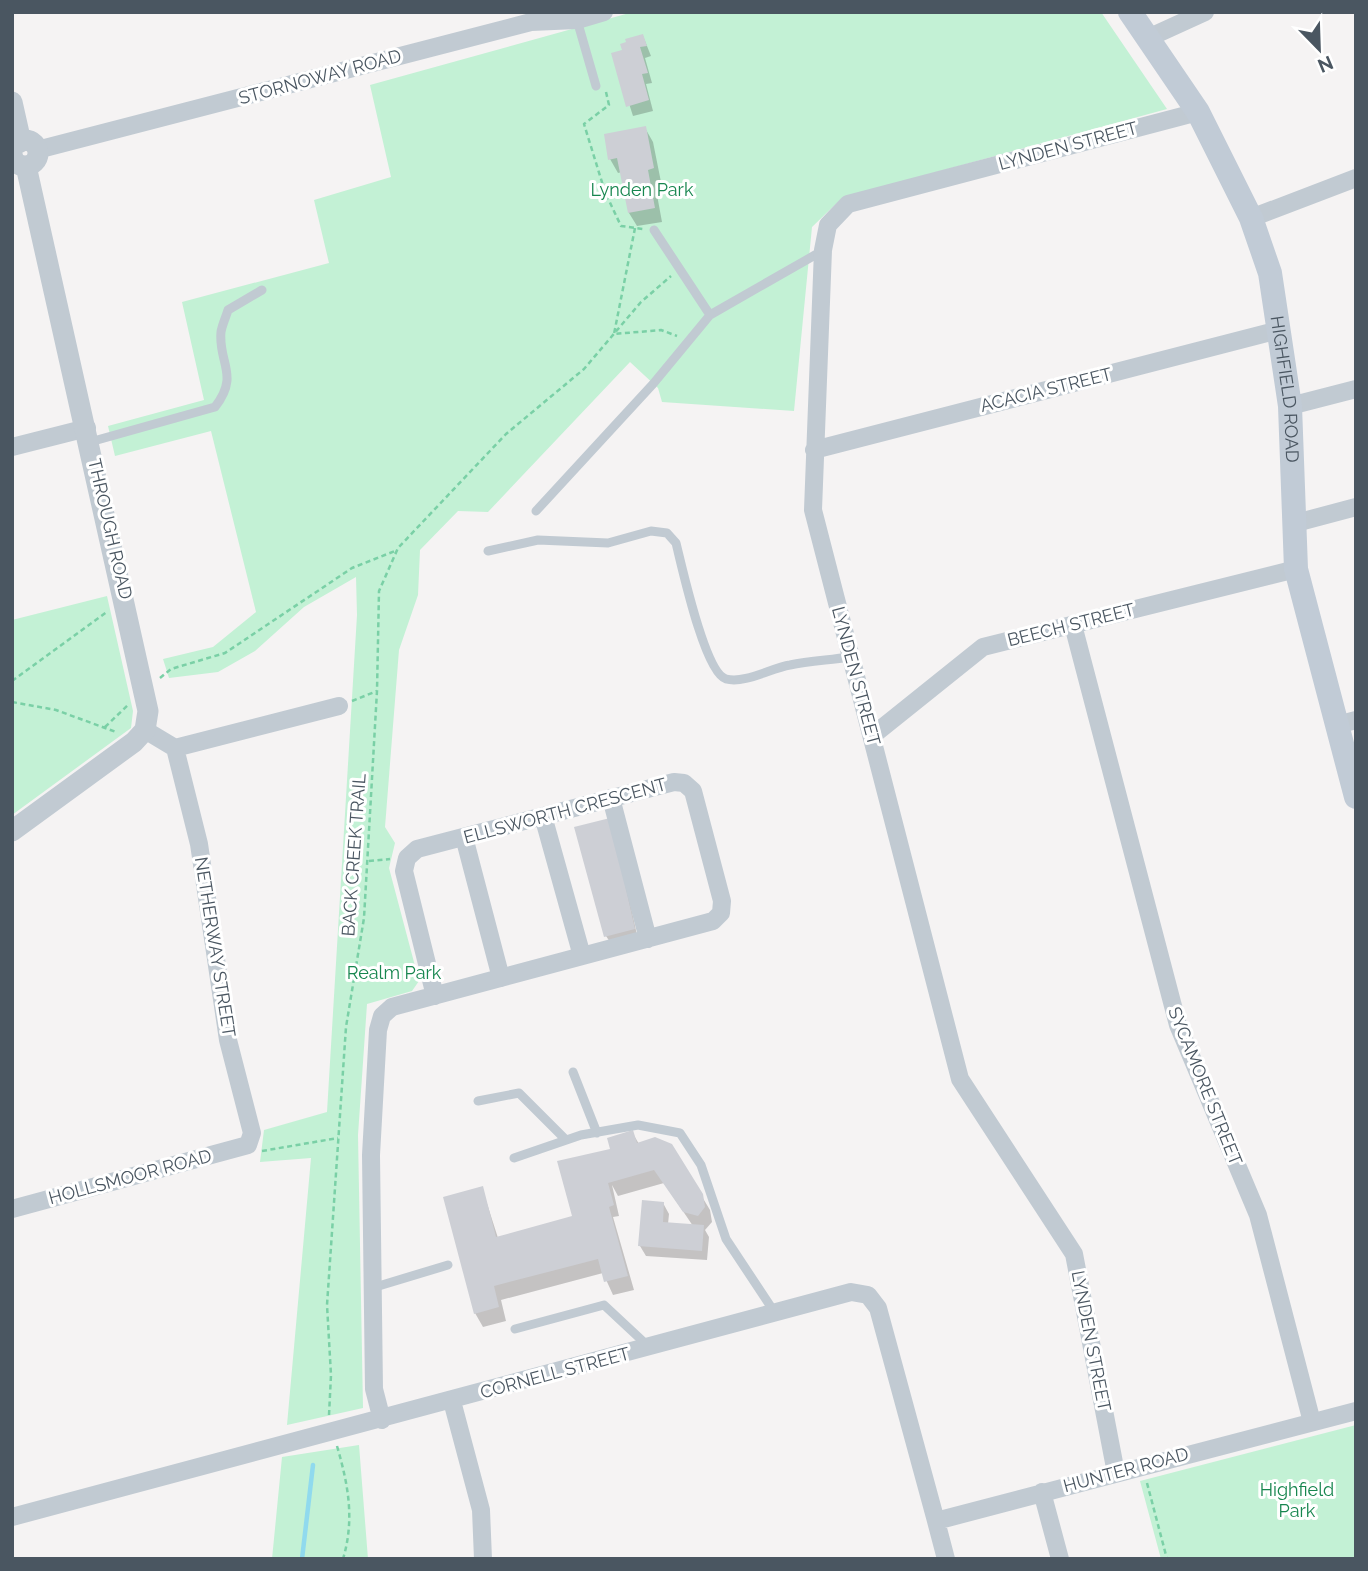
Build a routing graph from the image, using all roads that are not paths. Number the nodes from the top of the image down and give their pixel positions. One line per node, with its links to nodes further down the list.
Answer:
1 (604, 12): 5 (street, STORNOWAY ROAD)
2 (1130, 12): 6 (main road, HIGHFIELD ROAD)
3 (1205, 12): 6 (street)
4 (557, 17): 5 (street, STORNOWAY ROAD); 10 (street, STORNOWAY ROAD)
5 (577, 20): 7 (lane)
6 (1148, 38): 9 (main road, HIGHFIELD ROAD)
7 (596, 86)
8 (12, 102): 10 (street, THROUGH ROAD)
9 (1198, 112): 12 (main road, HIGHFIELD ROAD); 14 (street, LYNDEN STREET)
10 (22, 154): 20 (street, THROUGH ROAD)
11 (1356, 178): 12 (street)
12 (1251, 218): 17 (main road, HIGHFIELD ROAD)
13 (654, 230): 16 (lane)
14 (823, 250): 16 (lane); 22 (street, LYNDEN STREET)
15 (262, 290): 20 (lane)
16 (710, 315): 24 (lane)
17 (1279, 330): 19 (main road, HIGHFIELD ROAD); 22 (street, ACACIA STREET)
18 (1356, 389): 19 (street)
19 (1290, 406): 25 (main road, HIGHFIELD ROAD)
20 (88, 435): 21 (street); 32 (street, THROUGH ROAD)
21 (12, 447)
22 (814, 450): 29 (street, LYNDEN STREET)
23 (1356, 507): 25 (street)
24 (536, 511)
25 (1292, 524): 27 (main road, HIGHFIELD ROAD)
26 (488, 551): 29 (lane)
27 (1296, 569): 28 (street, BEECH STREET); 31 (main road, HIGHFIELD ROAD)
28 (1073, 625): 33 (street, BEECH STREET); 59 (street, SYCAMORE STREET)
29 (849, 657): 33 (street, LYNDEN STREET)
30 (340, 706): 34 (street)
31 (1346, 722): 35 (main road, HIGHFIELD ROAD)
32 (139, 736): 34 (street); 38 (street)
33 (872, 736): 60 (street, LYNDEN STREET)
34 (175, 748): 48 (street, NETHERWAY STREET)
35 (1356, 797)
36 (611, 798): 37 (street, ELLSWORTH CRESCENT); 40 (street); 40 (street, ELLSWORTH CRESCENT)
37 (543, 816): 39 (street, ELLSWORTH CRESCENT); 41 (street)
38 (12, 831)
39 (464, 837): 42 (street); 43 (street, ELLSWORTH CRESCENT)
40 (648, 939): 41 (street, ELLSWORTH CRESCENT)
41 (582, 956): 42 (street, ELLSWORTH CRESCENT)
42 (501, 978): 43 (street, ELLSWORTH CRESCENT)
43 (435, 996): 52 (street, ELLSWORTH CRESCENT)
44 (573, 1072): 46 (lane)
45 (478, 1101): 47 (lane)
46 (597, 1133): 47 (lane); 53 (lane)
47 (566, 1140): 49 (lane)
48 (243, 1147): 50 (street, HOLLSMOOR ROAD)
49 (514, 1158)
50 (12, 1209)
51 (448, 1265): 52 (lane)
52 (372, 1288): 58 (street, ELLSWORTH CRESCENT)
53 (775, 1313): 55 (street, CORNELL STREET); 63 (street, CORNELL STREET)
54 (515, 1329): 55 (lane)
55 (650, 1347): 56 (street, CORNELL STREET)
56 (452, 1401): 58 (street, CORNELL STREET); 64 (street)
57 (1356, 1411): 59 (street, HUNTER ROAD)
58 (382, 1420): 62 (street, CORNELL STREET)
59 (1312, 1422): 60 (street, HUNTER ROAD)
60 (1116, 1473): 61 (street, HUNTER ROAD)
61 (1042, 1492): 63 (street, HUNTER ROAD); 66 (street)
62 (12, 1517)
63 (936, 1521): 65 (street)
64 (482, 1559)
65 (946, 1559)
66 (1060, 1559)

